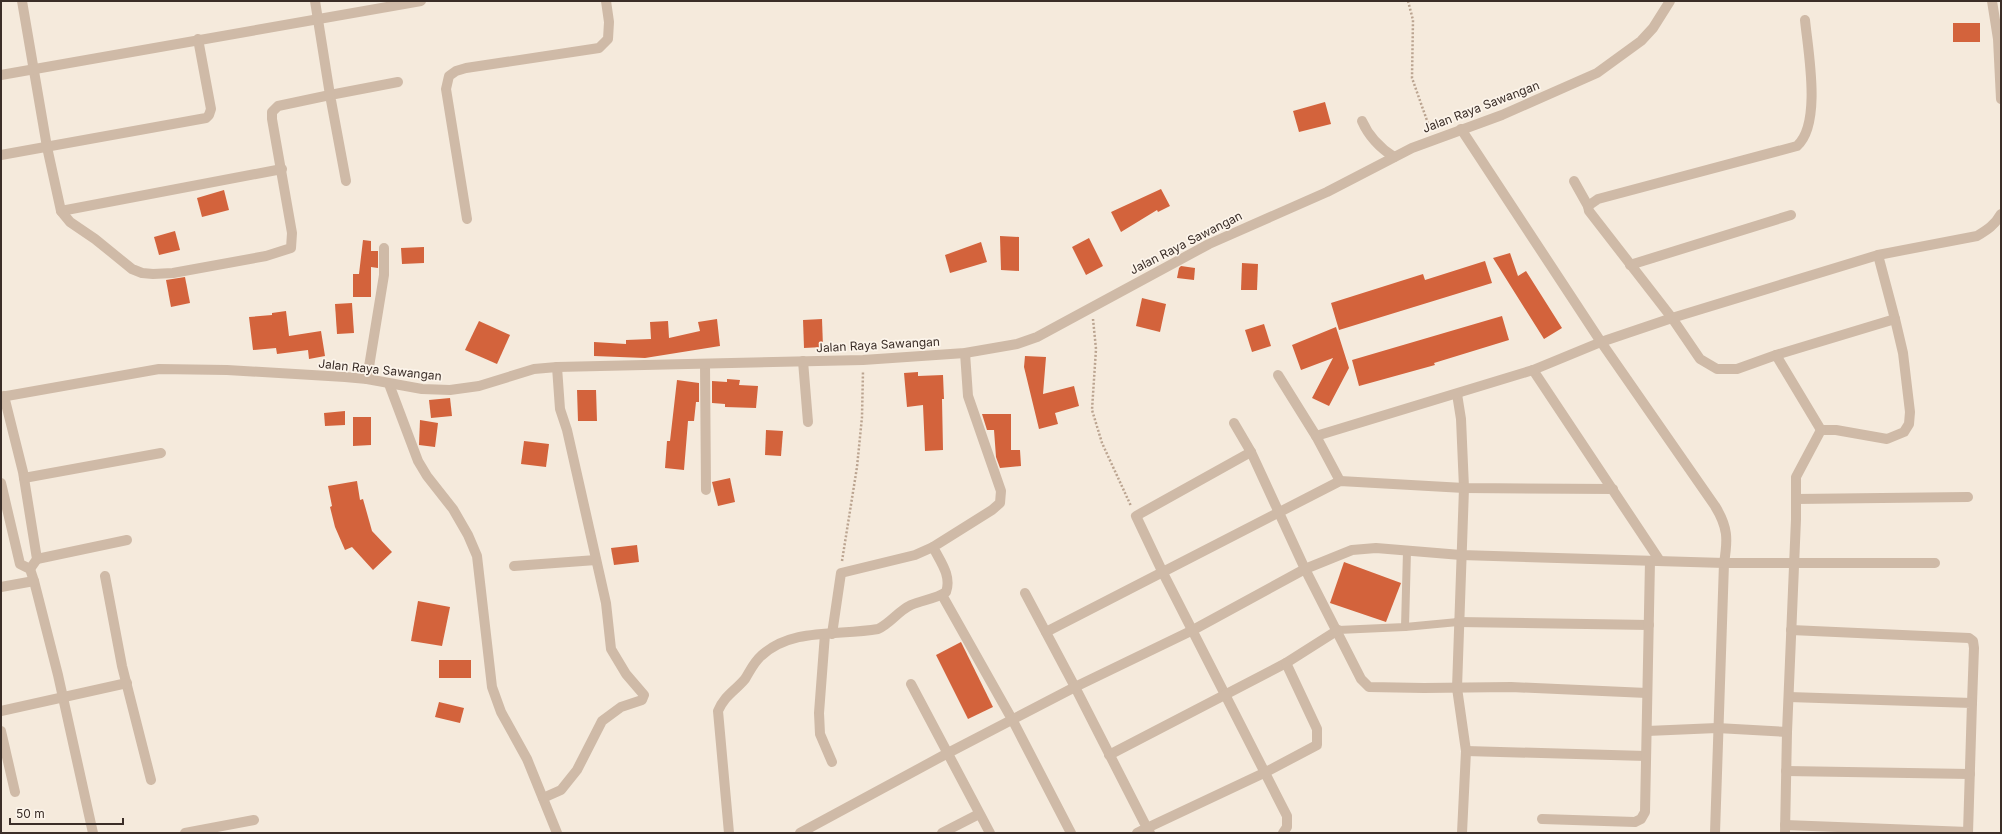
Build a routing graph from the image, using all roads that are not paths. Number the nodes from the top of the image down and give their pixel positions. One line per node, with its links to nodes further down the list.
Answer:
1 (22, 1): 10 (street)
2 (315, 1): 7 (street)
3 (421, 1): 7 (street)
4 (606, 1): 27 (street)
5 (1670, 1): 16 (street, Jalan Raya Sawangan)
6 (1992, 1): 14 (street)
7 (318, 19): 9 (street); 13 (street)
8 (1805, 20): 23 (street)
9 (198, 39): 10 (street); 17 (street)
10 (33, 69): 11 (street); 17 (street)
11 (1, 75)
12 (398, 82): 13 (street)
13 (330, 95): 20 (street); 21 (street)
14 (2001, 99)
15 (1362, 122): 19 (street)
16 (1461, 129): 19 (street, Jalan Raya Sawangan); 33 (street)
17 (47, 147): 18 (street); 24 (street)
18 (1, 155)
19 (1394, 157): 34 (street, Jalan Raya Sawangan)
20 (282, 169): 24 (street); 24 (street)
21 (346, 181)
22 (1574, 181): 23 (street)
23 (1588, 206): 30 (street)
24 (61, 211)
25 (2001, 214): 29 (street)
26 (1790, 215): 30 (street)
27 (467, 219)
28 (384, 248): 41 (street)
29 (1878, 255): 31 (street); 32 (street)
30 (1630, 265): 31 (street)
31 (1672, 318): 33 (street); 35 (street)
32 (1894, 319): 35 (street); 47 (street)
33 (1601, 342): 39 (street); 68 (street)
34 (966, 353): 36 (street, Jalan Raya Sawangan); 61 (street)
35 (1776, 355): 47 (street)
36 (803, 361): 37 (street, Jalan Raya Sawangan); 45 (street)
37 (705, 364): 38 (street, Jalan Raya Sawangan); 56 (street)
38 (557, 367): 42 (street, Jalan Raya Sawangan); 65 (street)
39 (1533, 370): 43 (street); 55 (street)
40 (1278, 376): 48 (street)
41 (367, 379): 42 (street, Jalan Raya Sawangan); 44 (street, Jalan Raya Sawangan)
42 (389, 384): 113 (street)
43 (1457, 394): 48 (street); 54 (street)
44 (2, 396): 51 (street)
45 (808, 422)
46 (1234, 423): 49 (street)
47 (1822, 430): 58 (street)
48 (1316, 436): 52 (street)
49 (1251, 452): 59 (street); 73 (street)
50 (161, 453): 51 (street)
51 (24, 478): 64 (street)
52 (1340, 481): 54 (street); 59 (street)
53 (1, 483): 71 (street)
54 (1464, 488): 55 (street); 63 (street)
55 (1614, 489): 66 (street)
56 (706, 490)
57 (1968, 497): 58 (street)
58 (1796, 499): 67 (street)
59 (1278, 512): 72 (street); 73 (street)
60 (127, 540): 64 (street)
61 (933, 548): 78 (street); 86 (street)
62 (1407, 551): 63 (street); 72 (street); 81 (lane)
63 (1461, 555): 66 (street); 79 (street)
64 (37, 559): 71 (street)
65 (596, 560): 70 (street); 113 (street)
66 (1655, 561): 68 (street); 80 (street)
67 (1793, 562): 68 (street); 69 (street); 84 (street)
68 (1724, 563): 99 (street)
69 (1935, 563)
70 (514, 566)
71 (30, 569): 75 (street)
72 (1305, 569): 82 (street); 83 (street)
73 (1163, 573): 82 (street); 85 (street)
74 (106, 576): 88 (street)
75 (34, 581): 76 (street); 95 (street)
76 (1, 587)
77 (1025, 593): 85 (street)
78 (942, 595): 86 (street); 98 (street)
79 (1458, 622): 80 (street); 81 (lane); 91 (street)
80 (1649, 625): 92 (street)
81 (1405, 627): 83 (lane)
82 (1193, 630): 90 (street); 93 (street)
83 (1338, 630): 87 (street); 91 (street)
84 (1791, 630): 94 (street); 96 (street)
85 (1046, 632): 90 (street)
86 (828, 634): 107 (street); 122 (street)
87 (1286, 663): 93 (street); 109 (street)
88 (127, 683): 95 (street); 111 (street)
89 (911, 684): 104 (street)
90 (1076, 687): 98 (street); 105 (street)
91 (1457, 688): 92 (street); 103 (street)
92 (1647, 693): 101 (street)
93 (1226, 694): 105 (street); 109 (street)
94 (1789, 697): 96 (street); 102 (street)
95 (62, 698): 97 (street); 119 (street)
96 (1972, 703): 110 (street)
97 (1, 711)
98 (1013, 721): 104 (street); 126 (street)
99 (1717, 728): 101 (street); 102 (street); 130 (street)
100 (1, 731): 112 (street)
101 (1647, 731): 106 (street)
102 (1787, 732): 108 (street)
103 (1466, 751): 106 (street); 129 (street)
104 (948, 753): 114 (street); 123 (street)
105 (1109, 755): 118 (street)
106 (1646, 756): 115 (street)
107 (832, 762)
108 (1786, 771): 110 (street); 117 (street)
109 (1266, 772): 118 (street); 128 (street)
110 (1970, 774): 131 (street)
111 (151, 780)
112 (15, 792)
113 (544, 798): 121 (street)
114 (979, 814): 124 (street); 125 (street)
115 (1542, 819)
116 (254, 820): 120 (street)
117 (1785, 829): 131 (street)
118 (1148, 830): 127 (street)
119 (93, 833)
120 (185, 833)
121 (557, 833)
122 (729, 833)
123 (800, 833)
124 (942, 833)
125 (990, 833)
126 (1070, 833)
127 (1137, 833)
128 (1284, 833)
129 (1462, 833)
130 (1715, 833)
131 (1968, 833)

